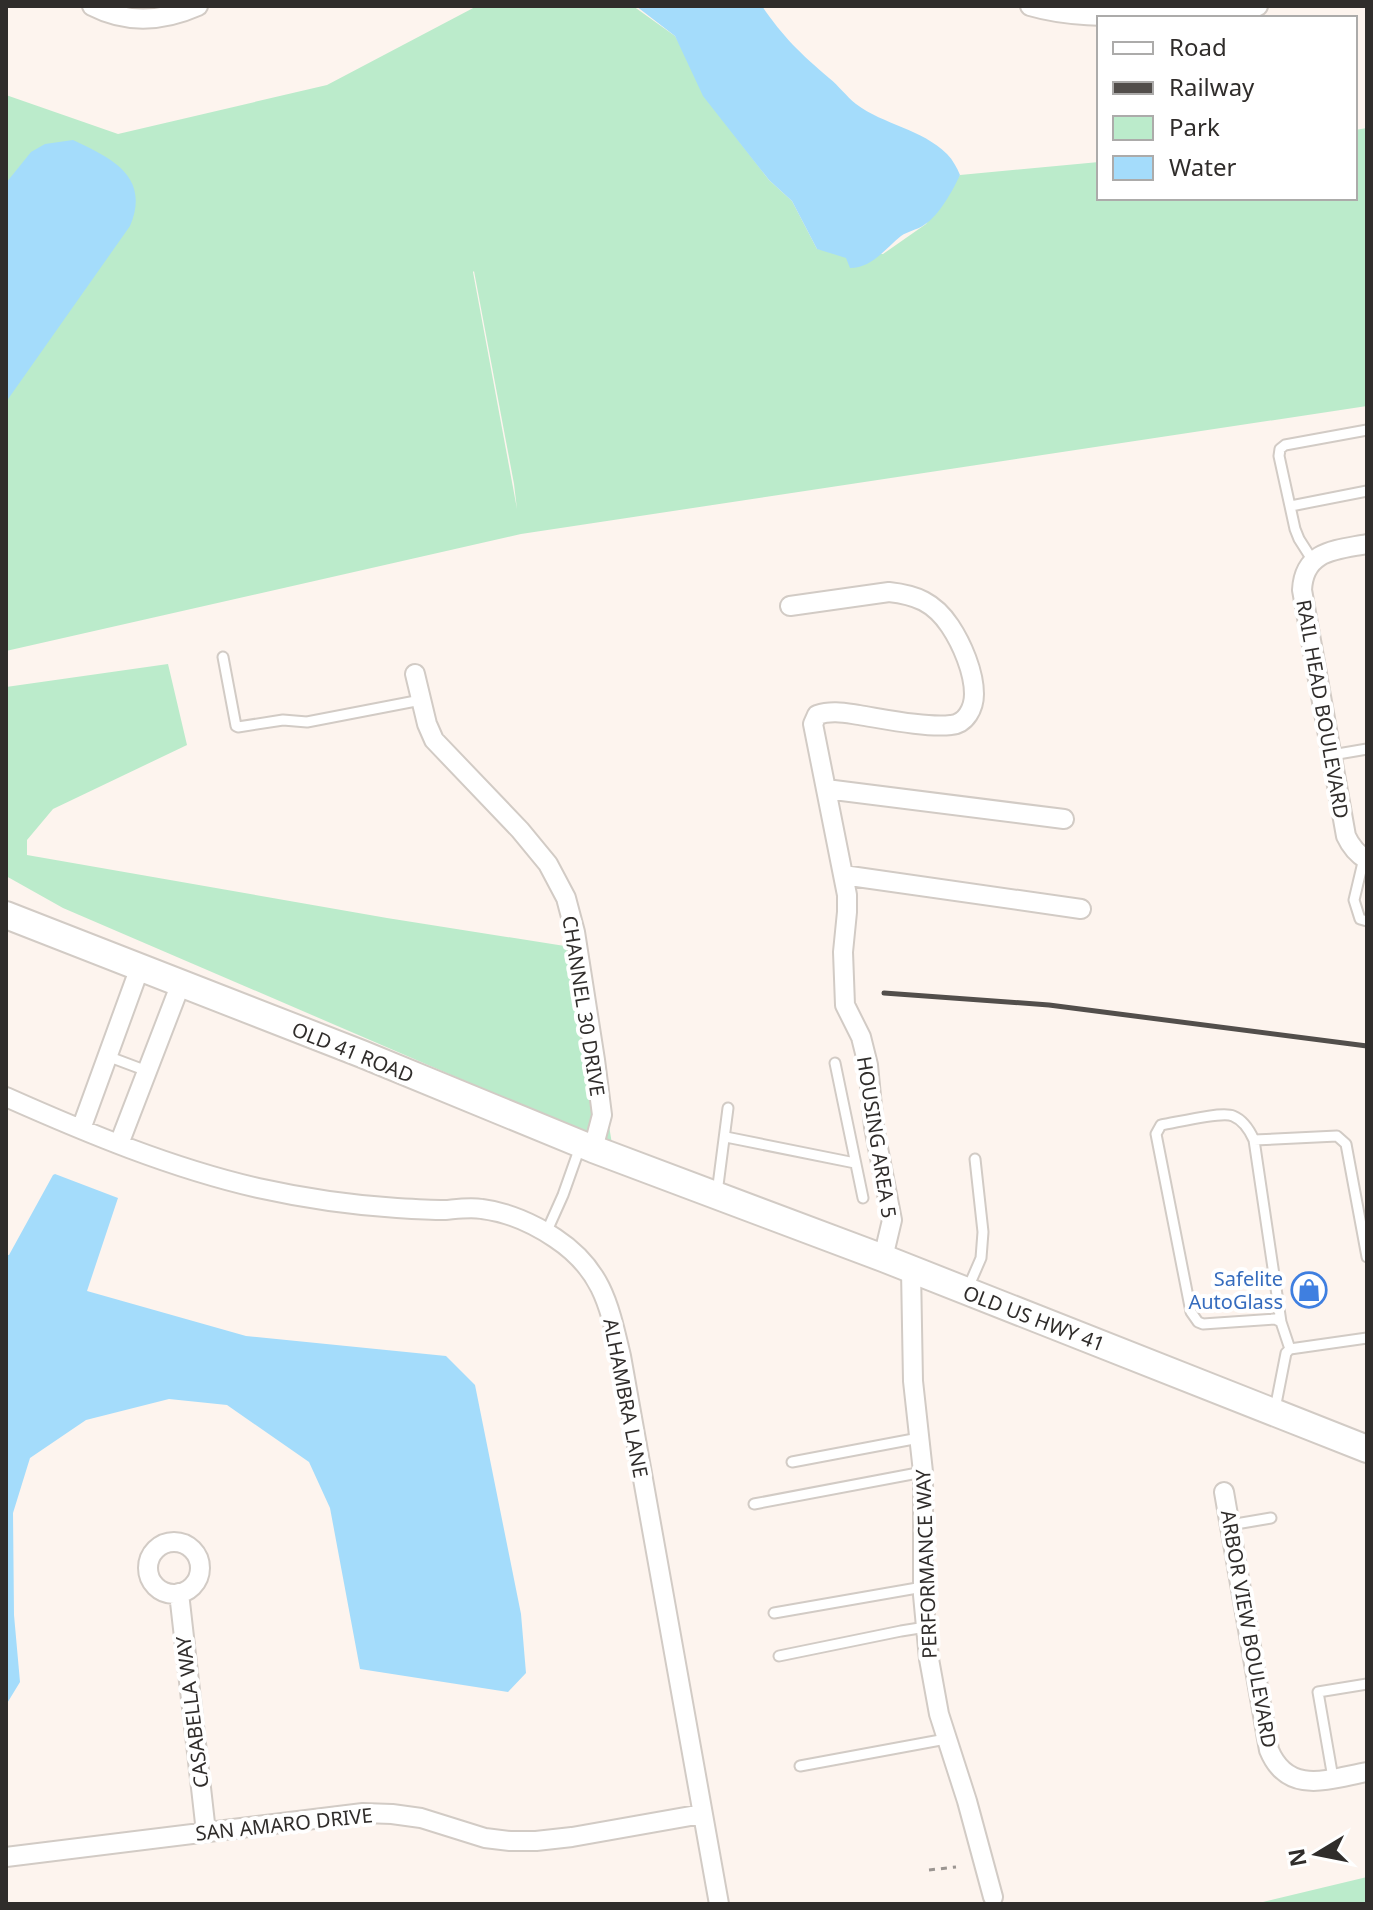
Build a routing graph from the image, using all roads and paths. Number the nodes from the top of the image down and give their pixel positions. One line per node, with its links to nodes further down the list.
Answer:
1 (92, 6): 2 (street)
2 (198, 6)
3 (1030, 6): 4 (street)
4 (1258, 6)
5 (1367, 430): 7 (lane)
6 (1367, 491): 7 (lane)
7 (1291, 506): 9 (lane)
8 (1367, 544): 9 (street)
9 (1313, 561): 15 (street, RAIL HEAD BOULEVARD)
10 (790, 606): 16 (street, HOUSING AREA 5)
11 (223, 657): 13 (lane)
12 (415, 674): 13 (street, CHANNEL 30 DRIVE)
13 (421, 700): 34 (street, CHANNEL 30 DRIVE)
14 (1367, 749): 15 (lane)
15 (1332, 755): 18 (street, RAIL HEAD BOULEVARD)
16 (826, 789): 17 (street); 19 (street, HOUSING AREA 5)
17 (1064, 819)
18 (1366, 859): 22 (lane)
19 (843, 875): 20 (street); 41 (street, HOUSING AREA 5)
20 (1081, 909)
21 (6, 915): 23 (street, OLD 41 ROAD)
22 (1367, 921)
23 (140, 967): 24 (street, OLD 41 ROAD); 25 (street)
24 (181, 983): 27 (street); 34 (street, OLD 41 ROAD)
25 (107, 1056): 27 (lane); 30 (street)
26 (835, 1063): 36 (lane)
27 (147, 1071): 33 (street)
28 (6, 1097): 30 (street, ALHAMBRA LANE)
29 (728, 1108): 31 (lane)
30 (81, 1129): 33 (street, ALHAMBRA LANE)
31 (726, 1137): 36 (lane); 37 (lane)
32 (1254, 1140): 40 (lane); 44 (lane); 44 (lane)
33 (119, 1144): 39 (street, ALHAMBRA LANE)
34 (587, 1147): 37 (street, OLD 41 ROAD); 39 (lane)
35 (975, 1159): 43 (lane)
36 (855, 1163): 38 (lane)
37 (708, 1193): 41 (street, OLD US HWY 41)
38 (863, 1198)
39 (546, 1233): 66 (street, ALHAMBRA LANE)
40 (1367, 1257)
41 (883, 1258): 42 (street, OLD US HWY 41)
42 (911, 1270): 43 (street, OLD US HWY 41); 48 (street, PERFORMANCE WAY)
43 (966, 1291): 47 (street, OLD US HWY 41)
44 (1281, 1322): 46 (lane)
45 (1367, 1338): 46 (lane)
46 (1290, 1349): 47 (lane)
47 (1274, 1412): 49 (street, OLD US HWY 41)
48 (919, 1438): 50 (lane); 51 (street, PERFORMANCE WAY)
49 (1367, 1449)
50 (792, 1462)
51 (923, 1472): 53 (lane); 56 (street, PERFORMANCE WAY)
52 (1224, 1492): 55 (street, ARBOR VIEW BOULEVARD)
53 (754, 1504)
54 (1271, 1518): 55 (lane)
55 (1230, 1525): 65 (street, ARBOR VIEW BOULEVARD)
56 (923, 1587): 58 (lane); 59 (street, PERFORMANCE WAY)
57 (179, 1593): 67 (street, CASABELLA WAY)
58 (774, 1613)
59 (926, 1627): 60 (lane); 62 (street, PERFORMANCE WAY)
60 (779, 1656)
61 (1367, 1684): 65 (lane)
62 (946, 1739): 63 (lane); 71 (street, PERFORMANCE WAY)
63 (800, 1766)
64 (1367, 1772): 65 (street, ARBOR VIEW BOULEVARD)
65 (1333, 1778)
66 (702, 1814): 67 (street, SAN AMARO DRIVE); 72 (street, ALHAMBRA LANE)
67 (206, 1832): 68 (street, SAN AMARO DRIVE)
68 (6, 1857)
69 (956, 1867): 70 (path)
70 (929, 1870)
71 (995, 1902)
72 (719, 1904)

